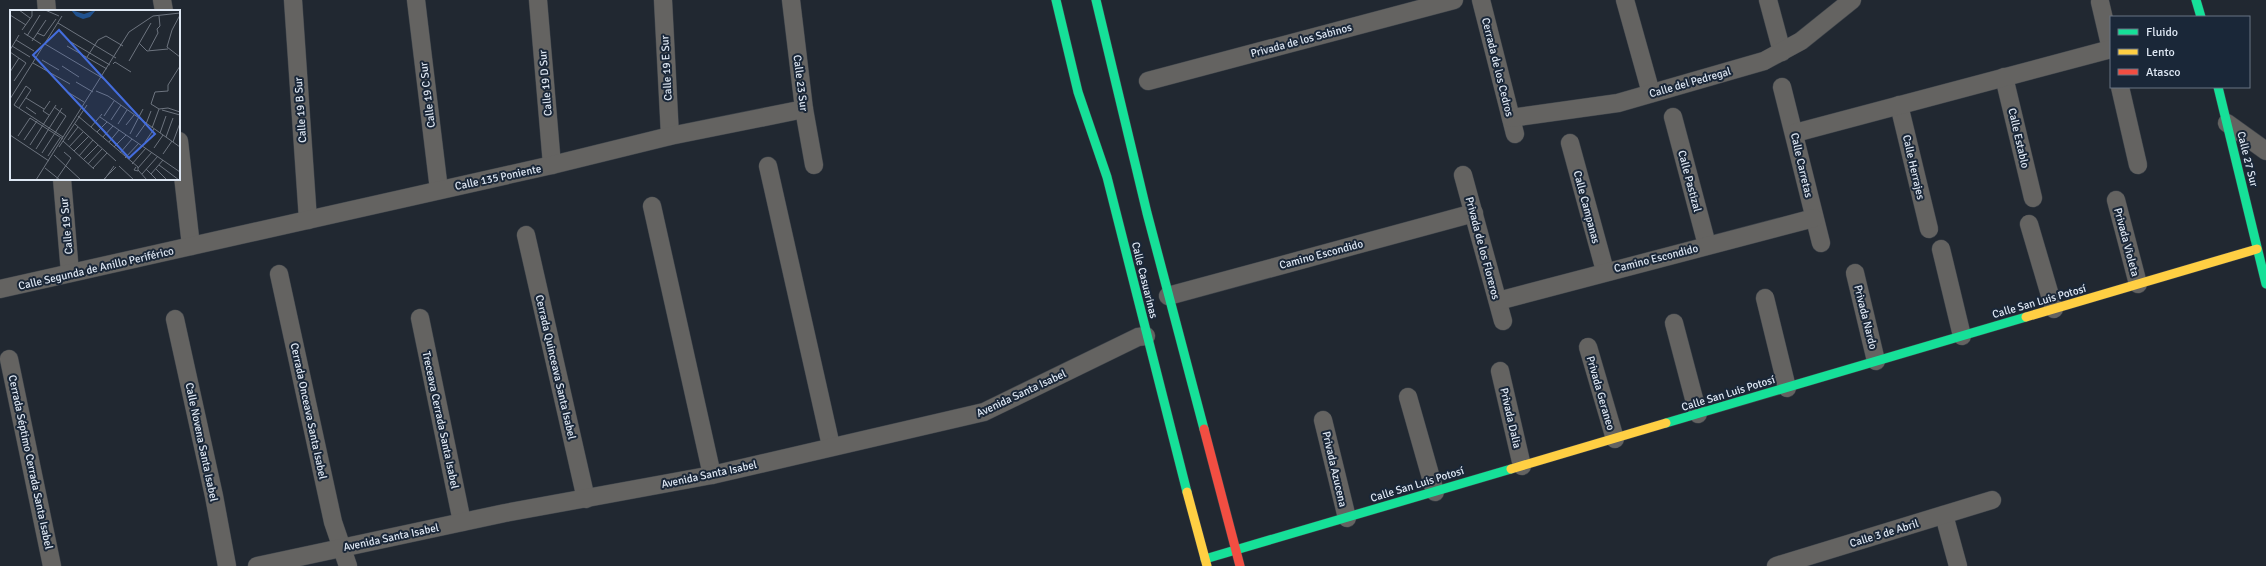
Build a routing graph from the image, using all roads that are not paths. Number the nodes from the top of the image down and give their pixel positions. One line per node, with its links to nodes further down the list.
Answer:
1 (46, 0): 17 (street)
2 (162, 0): 18 (street)
3 (293, 0): 51 (street, Calle 19 B Sur)
4 (416, 0): 45 (street, Calle 19 C Sur)
5 (538, 0): 39 (street, Calle 19 D Sur)
6 (663, 0): 35 (street, Calle 19 E Sur)
7 (791, 0): 30 (street, Calle 23 Sur)
8 (1056, 0): 75 (street, Calle Casuarinas)
9 (1096, 0): 67 (street, Calle Casuarinas)
10 (1454, 0): 24 (street, Privada de los Sabinos)
11 (1481, 0): 33 (street, Cerrada de los Cedros)
12 (1625, 0): 28 (street)
13 (1768, 0): 22 (street)
14 (1852, 0): 22 (street, Calle del Pedregal)
15 (2196, 0): 19 (street)
16 (2100, 2): 20 (street)
17 (47, 10)
18 (164, 10)
19 (2201, 16)
20 (2110, 45)
21 (2110, 49): 23 (street)
22 (1782, 52): 28 (street, Calle del Pedregal)
23 (2004, 77): 29 (street); 46 (street, Calle Establo)
24 (1148, 81)
25 (1782, 87): 34 (street, Calle Carretas)
26 (2120, 88): 42 (street)
27 (2218, 88): 32 (street, Calle 27 Sur)
28 (1651, 93): 33 (street, Calle del Pedregal)
29 (1899, 105): 34 (street); 53 (street, Calle Herrajes)
30 (804, 109): 35 (street, Calle 135 Poniente); 40 (street, Calle 23 Sur)
31 (1673, 116): 56 (street, Calle Pastizal)
32 (2227, 123): 38 (street); 59 (street, Calle 27 Sur)
33 (1513, 126)
34 (1795, 133): 50 (street, Calle Carretas)
35 (670, 136): 39 (street, Calle 135 Poniente)
36 (1570, 144): 60 (street, Calle Campanas)
37 (180, 149): 57 (street)
38 (2266, 151)
39 (552, 165): 45 (street, Calle 135 Poniente)
40 (814, 165)
41 (768, 166): 86 (street)
42 (2138, 166)
43 (1463, 175): 49 (street, Privada de los Floreros)
44 (62, 180): 61 (street, Calle 19 Sur)
45 (439, 190): 51 (street, Calle 135 Poniente)
46 (2033, 198)
47 (2116, 200): 65 (street, Privada Violeta)
48 (652, 206): 88 (street)
49 (1474, 213): 67 (street, Camino Escondido); 69 (street, Privada de los Floreros)
50 (1814, 218): 55 (street, Calle Carretas); 56 (street, Camino Escondido)
51 (308, 220): 57 (street, Calle 135 Poniente)
52 (2030, 224): 70 (street)
53 (1929, 229)
54 (526, 235): 90 (street, Cerrada Quinceava Santa Isabel)
55 (1821, 243)
56 (1707, 245): 60 (street, Camino Escondido)
57 (192, 246): 61 (street, Calle Segunda de Anillo Periférico)
58 (1941, 249): 76 (street)
59 (2257, 249): 64 (street, Calle 27 Sur); 65 (street, Calle San Luis Potosí)
60 (1605, 271): 69 (street, Camino Escondido)
61 (70, 273): 66 (street, Calle Segunda de Anillo Periférico)
62 (1855, 273): 79 (street, Privada Nardo)
63 (279, 274): 95 (street, Cerrada Onceava Santa Isabel)
64 (2266, 281)
65 (2138, 284): 70 (street, Calle San Luis Potosí)
66 (0, 289)
67 (1168, 296): 96 (street, Calle Casuarinas)
68 (1765, 298): 81 (street)
69 (1498, 301): 73 (street, Privada de los Floreros)
70 (2054, 308): 76 (street, Calle San Luis Potosí)
71 (420, 318): 94 (street, Treceava Cerrada Santa Isabel)
72 (175, 319): 99 (street, Calle Novena Santa Isabel)
73 (1503, 321)
74 (1674, 323): 83 (street)
75 (1146, 336): 86 (street, Avenida Santa Isabel); 97 (street, Calle Casuarinas)
76 (1962, 336): 79 (street, Calle San Luis Potosí)
77 (1588, 347): 85 (street, Privada Geraneo)
78 (9, 359): 98 (street, Cerrada Séptimo Cerrada Santa Isabel)
79 (1876, 361): 81 (street, Calle San Luis Potosí)
80 (1500, 371): 87 (street, Privada Dalia)
81 (1787, 388): 83 (street, Calle San Luis Potosí)
82 (1408, 397): 89 (street)
83 (1698, 414): 85 (street, Calle San Luis Potosí)
84 (1323, 420): 93 (street, Privada Azucena)
85 (1615, 438): 87 (street, Calle San Luis Potosí)
86 (832, 446): 88 (street, Avenida Santa Isabel)
87 (1522, 466): 89 (street, Calle San Luis Potosí)
88 (712, 474): 90 (street, Avenida Santa Isabel)
89 (1434, 492): 93 (street, Calle San Luis Potosí)
90 (586, 499): 94 (street, Avenida Santa Isabel)
91 (1992, 500): 92 (street, Calle 3 de Abril)
92 (1944, 515): 103 (street, Calle 3 de Abril); 104 (street)
93 (1347, 518): 96 (street, Calle San Luis Potosí)
94 (462, 522): 95 (street, Avenida Santa Isabel)
95 (341, 548): 100 (street, Avenida Santa Isabel); 101 (street, Cerrada Onceava Santa Isabel)
96 (1236, 551): 97 (street, Calle San Luis Potosí); 102 (street, Calle Casuarinas)
97 (1206, 563)
98 (52, 566)
99 (227, 566)
100 (257, 566)
101 (348, 566)
102 (1240, 566)
103 (1776, 566)
104 (1958, 566)

